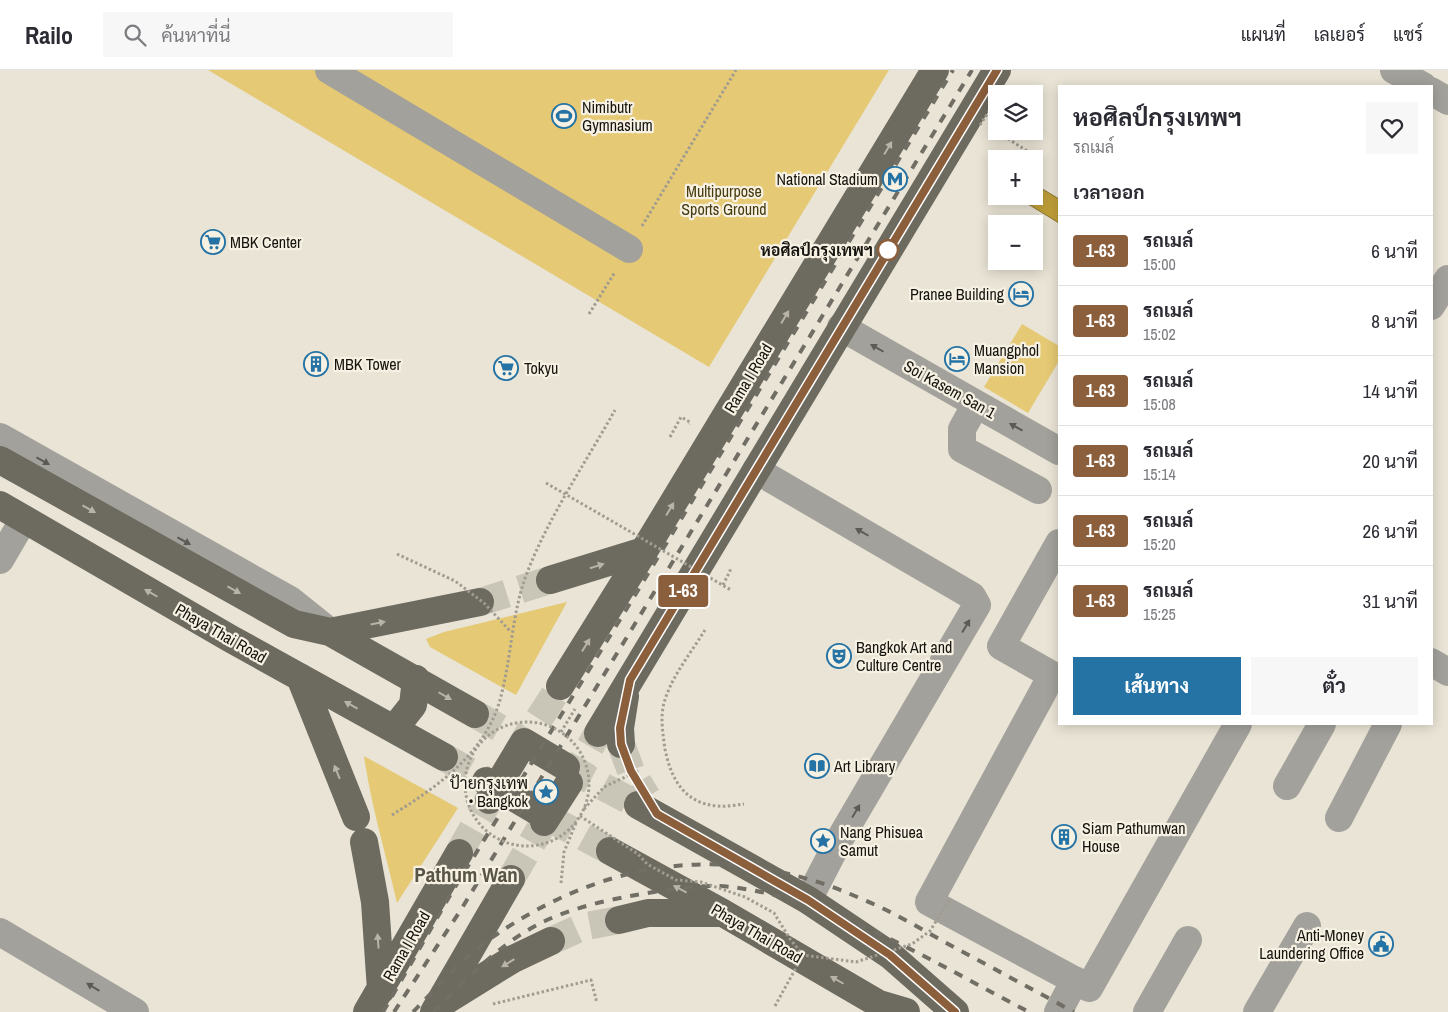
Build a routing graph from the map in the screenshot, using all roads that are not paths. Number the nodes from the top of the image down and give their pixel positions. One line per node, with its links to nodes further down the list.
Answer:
1 (935, 70): 19 (main road, Rama I Road, one-way to 1)
2 (997, 70): 9 (main road)
3 (340, 73): 6 (street)
4 (1433, 93): 5 (street)
5 (1448, 101)
6 (629, 249)
7 (1448, 278): 8 (street)
8 (1433, 303)
9 (841, 327): 10 (street, Soi Kasem San 1, one-way to 9); 14 (main road)
10 (976, 404): 12 (street, Soi Kasem San 1, one-way to 10); 15 (street)
11 (0, 437): 23 (street, one-way to 23)
12 (1058, 450)
13 (0, 460): 23 (main road, one-way to 23)
14 (756, 470): 34 (main road); 43 (street, one-way to 14)
15 (1038, 490)
16 (0, 505): 17 (main road, Phaya Thai Road)
17 (24, 519): 20 (street); 26 (main road, Phaya Thai Road, one-way to 17)
18 (1058, 545): 50 (street)
19 (644, 551): 21 (main road, one-way to 19); 28 (main road, Rama I Road, one-way to 19)
20 (0, 560)
21 (550, 580)
22 (480, 602): 23 (main road, one-way to 22)
23 (330, 632): 27 (main road)
24 (1433, 663): 25 (street)
25 (1448, 672)
26 (300, 678): 33 (main road, Phaya Thai Road, one-way to 26); 51 (main road, one-way to 26)
27 (416, 679): 29 (main road, one-way to 29); 33 (main road)
28 (560, 686)
29 (475, 714)
30 (1237, 725): 50 (street)
31 (1321, 725): 36 (street)
32 (1387, 725): 38 (street)
33 (394, 729): 35 (main road, Phaya Thai Road)
34 (610, 739)
35 (444, 757)
36 (1287, 786)
37 (647, 805): 43 (main road)
38 (1339, 818)
39 (545, 820): 39 (main road)
40 (610, 852): 44 (main road, Phaya Thai Road, one-way to 40)
41 (459, 853): 51 (main road, Rama I Road)
42 (511, 879): 52 (main road)
43 (808, 900): 56 (main road)
44 (723, 913): 45 (main road); 53 (main road, Phaya Thai Road, one-way to 44)
45 (618, 920)
46 (1307, 926): 59 (street)
47 (0, 932): 54 (street, one-way to 47)
48 (1188, 940): 58 (street)
49 (551, 941): 52 (main road, one-way to 52)
50 (1075, 980): 57 (street)
51 (374, 1001)
52 (436, 1008)
53 (877, 1008): 55 (main road, Phaya Thai Road)
54 (134, 1012)
55 (906, 1012)
56 (955, 1012)
57 (1058, 1012)
58 (1147, 1012)
59 (1257, 1012)

